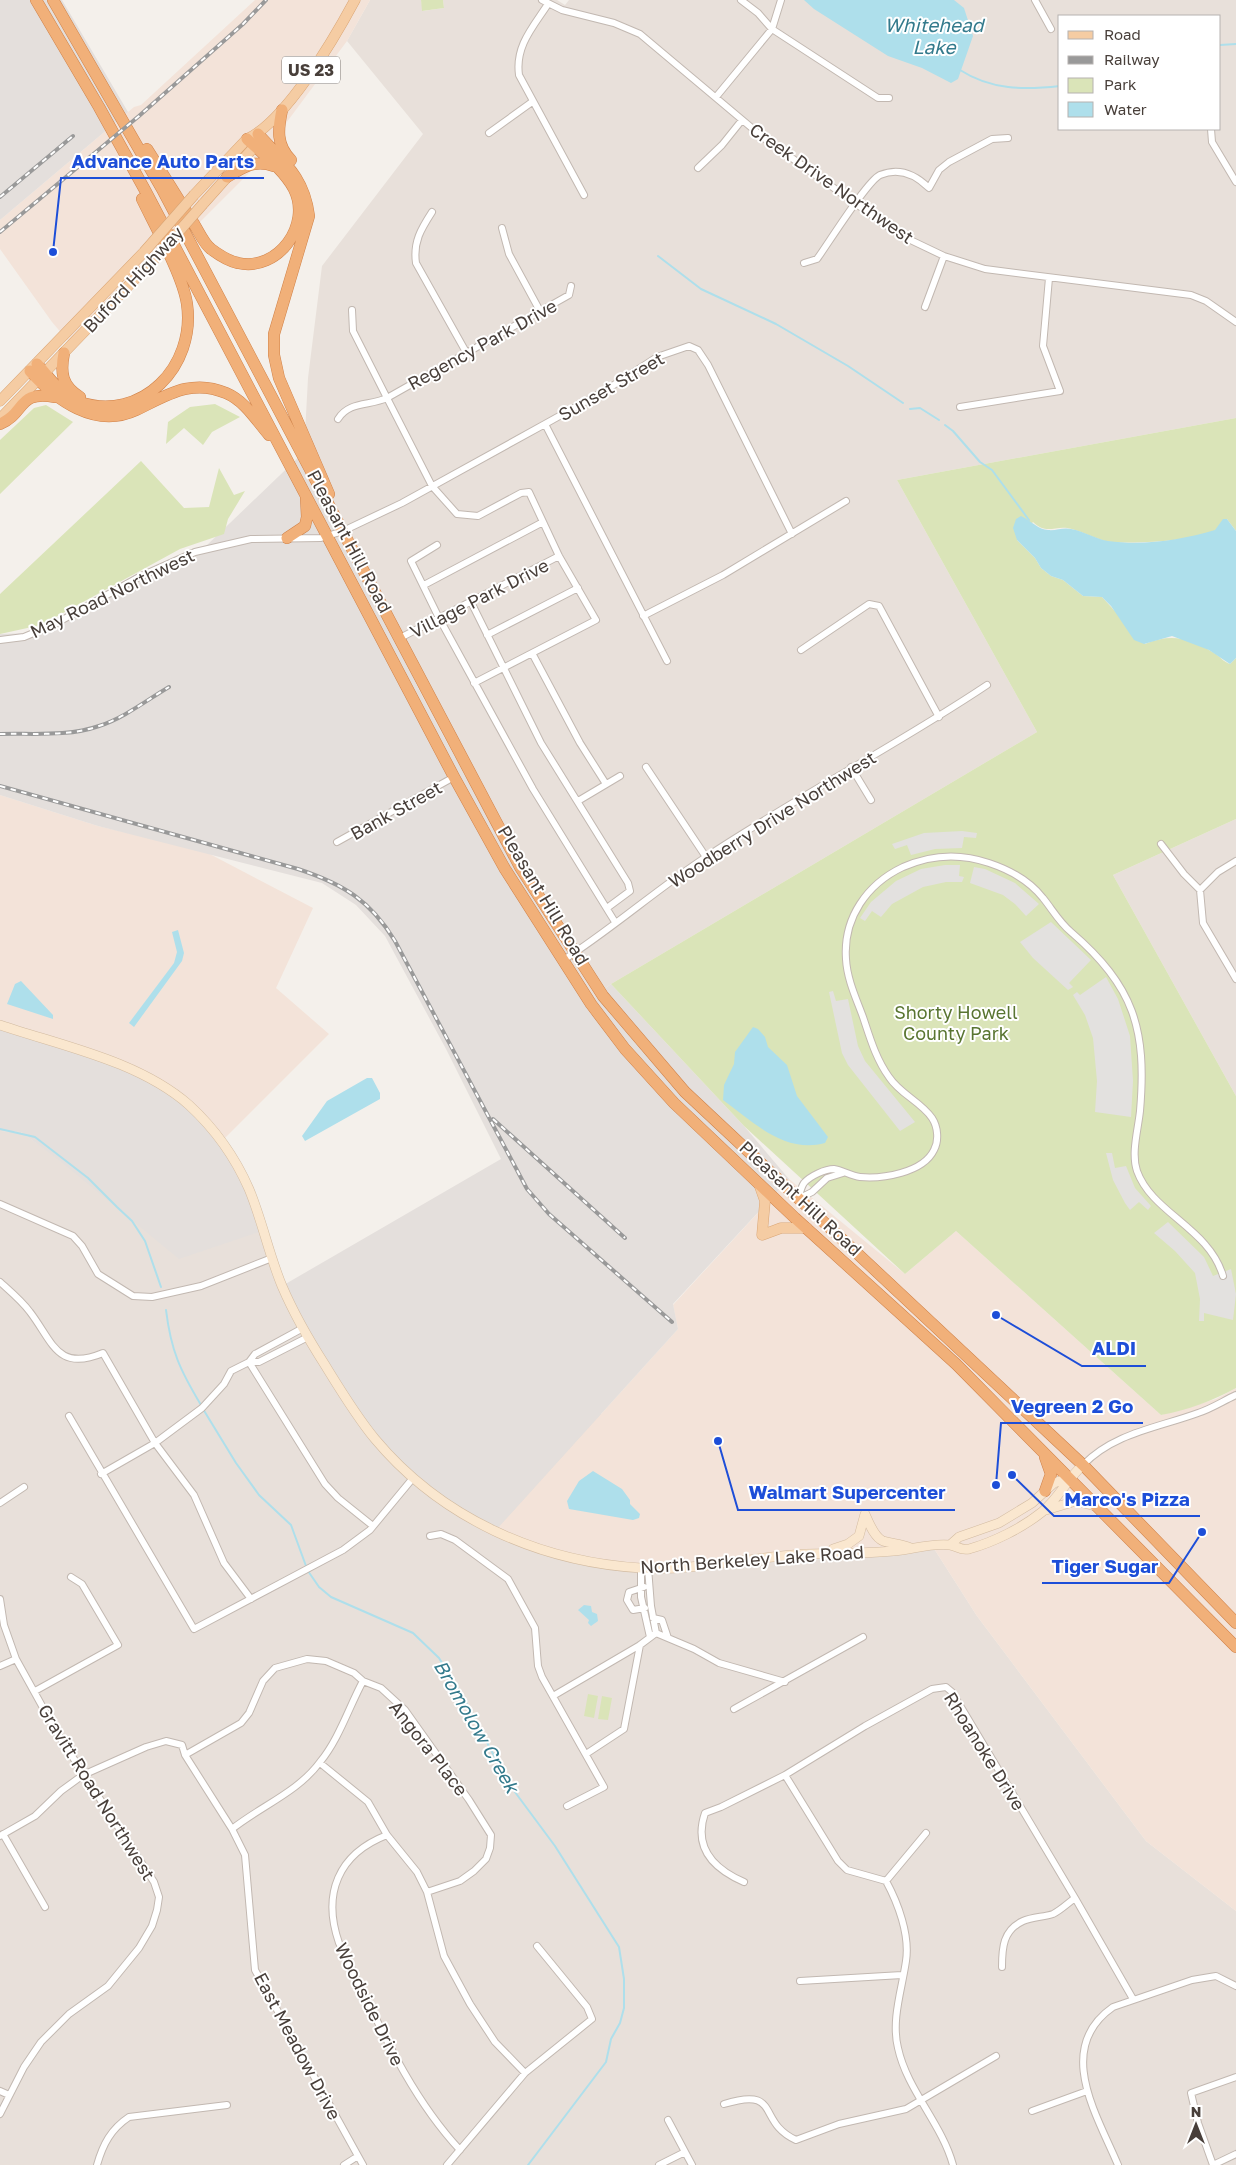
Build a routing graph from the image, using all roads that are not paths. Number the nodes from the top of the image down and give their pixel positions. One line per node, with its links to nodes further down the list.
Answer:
1 (36, 0): 15 (highway, Pleasant Hill Road)
2 (53, 0): 11 (highway, Pleasant Hill Road)
3 (355, 0): 16 (main road, Buford Highway / US 23)
4 (542, 0): 8 (street, Creek Drive Northwest)
5 (741, 0): 9 (street)
6 (781, 0): 9 (street)
7 (1034, 0): 10 (street)
8 (548, 4): 12 (street, Creek Drive Northwest); 14 (street)
9 (772, 28): 12 (street); 13 (street)
10 (1051, 28)
11 (95, 71): 23 (highway); 58 (highway, Pleasant Hill Road)
12 (716, 97): 17 (street, Creek Drive Northwest)
13 (889, 98)
14 (532, 102): 19 (street); 27 (street)
15 (100, 107): 44 (highway); 53 (highway, Pleasant Hill Road)
16 (282, 110): 20 (main road, Buford Highway / US 23); 35 (highway)
17 (742, 120): 24 (street); 28 (street, Creek Drive Northwest)
18 (1211, 130): 26 (street)
19 (489, 133)
20 (258, 134): 22 (main road, Buford Highway / US 23); 35 (highway)
21 (1008, 138): 28 (street)
22 (251, 142): 23 (highway); 25 (main road, Buford Highway / US 23); 42 (main road, Buford Highway / US 23, bridge)
23 (276, 167): 25 (highway)
24 (698, 168)
25 (227, 177): 41 (main road, Buford Highway / US 23, bridge)
26 (1236, 182)
27 (584, 194)
28 (856, 205): 31 (street, Creek Drive Northwest); 32 (street)
29 (432, 212): 40 (street)
30 (502, 228): 38 (street)
31 (944, 256): 33 (street, Creek Drive Northwest); 36 (street)
32 (804, 263)
33 (1049, 278): 39 (street, Creek Drive Northwest); 48 (street)
34 (571, 286): 38 (street, Regency Park Drive)
35 (282, 305): 58 (highway)
36 (925, 307)
37 (352, 310): 46 (street)
38 (540, 311): 40 (street, Regency Park Drive)
39 (1236, 322)
40 (466, 352): 46 (street, Regency Park Drive)
41 (64, 353): 43 (main road, Buford Highway / US 23); 44 (highway)
42 (33, 368): 43 (highway); 47 (main road, Buford Highway / US 23)
43 (42, 376): 44 (highway); 45 (highway); 49 (main road, Buford Highway / US 23)
44 (158, 386)
45 (55, 397): 51 (highway); 53 (highway)
46 (387, 398): 50 (street, Regency Park Drive); 54 (street, Regency Park Drive)
47 (0, 401)
48 (960, 407)
49 (0, 419)
50 (338, 419)
51 (0, 424)
52 (545, 424): 54 (street, Sunset Street); 59 (street, Sunset Street); 67 (street)
53 (286, 457): 55 (highway, Pleasant Hill Road)
54 (432, 486): 57 (street, Regency Park Drive); 58 (street, Sunset Street)
55 (304, 491): 60 (highway, Pleasant Hill Road); 61 (highway)
56 (846, 501): 59 (street)
57 (543, 522): 63 (street); 64 (street)
58 (343, 531): 60 (street, May Road Northwest); 70 (highway, Pleasant Hill Road)
59 (792, 534): 67 (street)
60 (328, 536): 61 (street, May Road Northwest); 82 (highway, Pleasant Hill Road)
61 (287, 538): 71 (street, May Road Northwest)
62 (437, 545): 64 (street)
63 (559, 556): 65 (street); 66 (street, Village Park Drive)
64 (424, 585): 68 (street)
65 (578, 588): 69 (street); 73 (street)
66 (471, 602): 68 (street, Village Park Drive); 69 (street)
67 (643, 616): 74 (street)
68 (439, 618): 70 (street, Village Park Drive); 76 (street)
69 (487, 635): 75 (street)
70 (398, 639): 93 (highway, Pleasant Hill Road)
71 (0, 640)
72 (801, 650): 78 (street)
73 (532, 653): 75 (street); 83 (street)
74 (667, 661)
75 (503, 668): 76 (street); 85 (street)
76 (474, 683): 91 (street)
77 (987, 685): 78 (street, Woodberry Drive Northwest)
78 (939, 717): 80 (street, Woodberry Drive Northwest)
79 (646, 767): 88 (street)
80 (851, 767): 84 (street); 88 (street, Woodberry Drive Northwest)
81 (620, 776): 83 (street)
82 (454, 777): 86 (street, Bank Street); 94 (highway, Pleasant Hill Road)
83 (606, 784): 85 (street)
84 (871, 800)
85 (578, 801): 91 (street)
86 (337, 842)
87 (1161, 844): 90 (street)
88 (706, 857): 92 (street, Woodberry Drive Northwest)
89 (1236, 862): 90 (street)
90 (1200, 890): 95 (street)
91 (607, 908): 92 (street)
92 (615, 922): 93 (street, Woodberry Drive Northwest)
93 (574, 954): 94 (street, Woodberry Drive Northwest); 99 (highway, Pleasant Hill Road)
94 (562, 961): 98 (highway, Pleasant Hill Road)
95 (1236, 979)
96 (0, 1025): 102 (street, North Berkeley Lake Road)
97 (843, 1173): 99 (street); 99 (street); 103 (street)
98 (760, 1184): 101 (highway, Pleasant Hill Road); 101 (main road)
99 (797, 1199): 115 (highway, Pleasant Hill Road)
100 (0, 1204): 102 (street)
101 (807, 1228): 114 (highway, Pleasant Hill Road)
102 (272, 1258): 105 (street, North Berkeley Lake Road)
103 (1223, 1276)
104 (0, 1282): 113 (street)
105 (305, 1332): 106 (street); 108 (street); 117 (street, North Berkeley Lake Road)
106 (275, 1343): 107 (street); 108 (street)
107 (263, 1350): 109 (street); 110 (street)
108 (280, 1352): 109 (street)
109 (267, 1358): 110 (street)
110 (249, 1362): 113 (street); 124 (street)
111 (1236, 1395): 115 (street)
112 (69, 1416): 116 (street)
113 (155, 1443): 116 (street); 134 (street)
114 (1044, 1453): 118 (highway, Pleasant Hill Road); 120 (highway)
115 (1083, 1465): 118 (street, North Berkeley Lake Road); 138 (highway, Pleasant Hill Road)
116 (101, 1474): 134 (street)
117 (413, 1478): 124 (street); 129 (street, North Berkeley Lake Road)
118 (1068, 1478): 120 (street, North Berkeley Lake Road); 122 (highway, Pleasant Hill Road); 123 (street, North Berkeley Lake Road)
119 (24, 1487): 121 (street)
120 (1045, 1491): 126 (street, North Berkeley Lake Road)
121 (0, 1503)
122 (1097, 1507): 123 (street); 143 (highway, Pleasant Hill Road)
123 (1043, 1511): 126 (street, North Berkeley Lake Road)
124 (373, 1526): 134 (street)
125 (430, 1536): 149 (street)
126 (950, 1545): 127 (street, North Berkeley Lake Road)
127 (911, 1548): 128 (street, North Berkeley Lake Road); 128 (street)
128 (824, 1552): 129 (street, North Berkeley Lake Road)
129 (644, 1568): 131 (street); 132 (street)
130 (71, 1577): 148 (street)
131 (648, 1586): 132 (street); 135 (street)
132 (641, 1587): 136 (street); 136 (street)
133 (0, 1598): 144 (street, Gravitt Road Northwest)
134 (251, 1599)
135 (650, 1606): 136 (street); 137 (street)
136 (643, 1609): 139 (street)
137 (652, 1618): 139 (street); 141 (street)
138 (1236, 1623)
139 (653, 1635): 141 (street); 142 (street)
140 (863, 1637): 147 (street)
141 (668, 1638): 147 (street)
142 (640, 1645): 149 (street); 151 (street)
143 (1236, 1647)
144 (16, 1659): 145 (street); 148 (street, Gravitt Road Northwest)
145 (0, 1666)
146 (363, 1681): 152 (street, Angora Place); 153 (street); 163 (street, Angora Place)
147 (785, 1682): 150 (street)
148 (35, 1691): 154 (street, Gravitt Road Northwest)
149 (552, 1696): 151 (street)
150 (734, 1709)
151 (586, 1754): 156 (street)
152 (186, 1755): 154 (street, East Meadow Drive); 157 (street, East Meadow Drive)
153 (320, 1763): 157 (street); 160 (street)
154 (83, 1775): 159 (street); 177 (street, Gravitt Road Northwest)
155 (786, 1775): 161 (street); 162 (street, Rhoanoke Drive); 164 (street, Rhoanoke Drive)
156 (567, 1806)
157 (232, 1829): 187 (street, East Meadow Drive)
158 (926, 1834): 161 (street)
159 (1, 1835): 165 (street)
160 (387, 1835): 163 (street); 184 (street, Woodside Drive)
161 (886, 1881): 168 (street)
162 (744, 1882)
163 (428, 1892): 173 (street)
164 (1075, 1898): 167 (street); 171 (street, Rhoanoke Drive)
165 (45, 1907)
166 (537, 1946): 173 (street)
167 (1002, 1967)
168 (902, 1975): 169 (street); 178 (street)
169 (800, 1981)
170 (1236, 1986): 171 (street)
171 (1133, 1998): 175 (street)
172 (996, 2056): 178 (street)
173 (525, 2072): 184 (street)
174 (1236, 2077): 196 (street)
175 (1087, 2090): 181 (street); 195 (street)
176 (0, 2091): 177 (street)
177 (9, 2095): 182 (street, Gravitt Road Northwest)
178 (922, 2101): 179 (street); 194 (street)
179 (724, 2104)
180 (227, 2105): 188 (street)
181 (1032, 2111)
182 (0, 2114)
183 (668, 2120): 185 (street)
184 (460, 2150): 191 (street)
185 (685, 2152): 192 (street); 193 (street)
186 (1236, 2154): 196 (street)
187 (358, 2156): 189 (street); 190 (street, East Meadow Drive)
188 (97, 2165)
189 (344, 2165)
190 (363, 2165)
191 (447, 2165)
192 (659, 2165)
193 (692, 2165)
194 (953, 2165)
195 (1118, 2165)
196 (1213, 2165)

